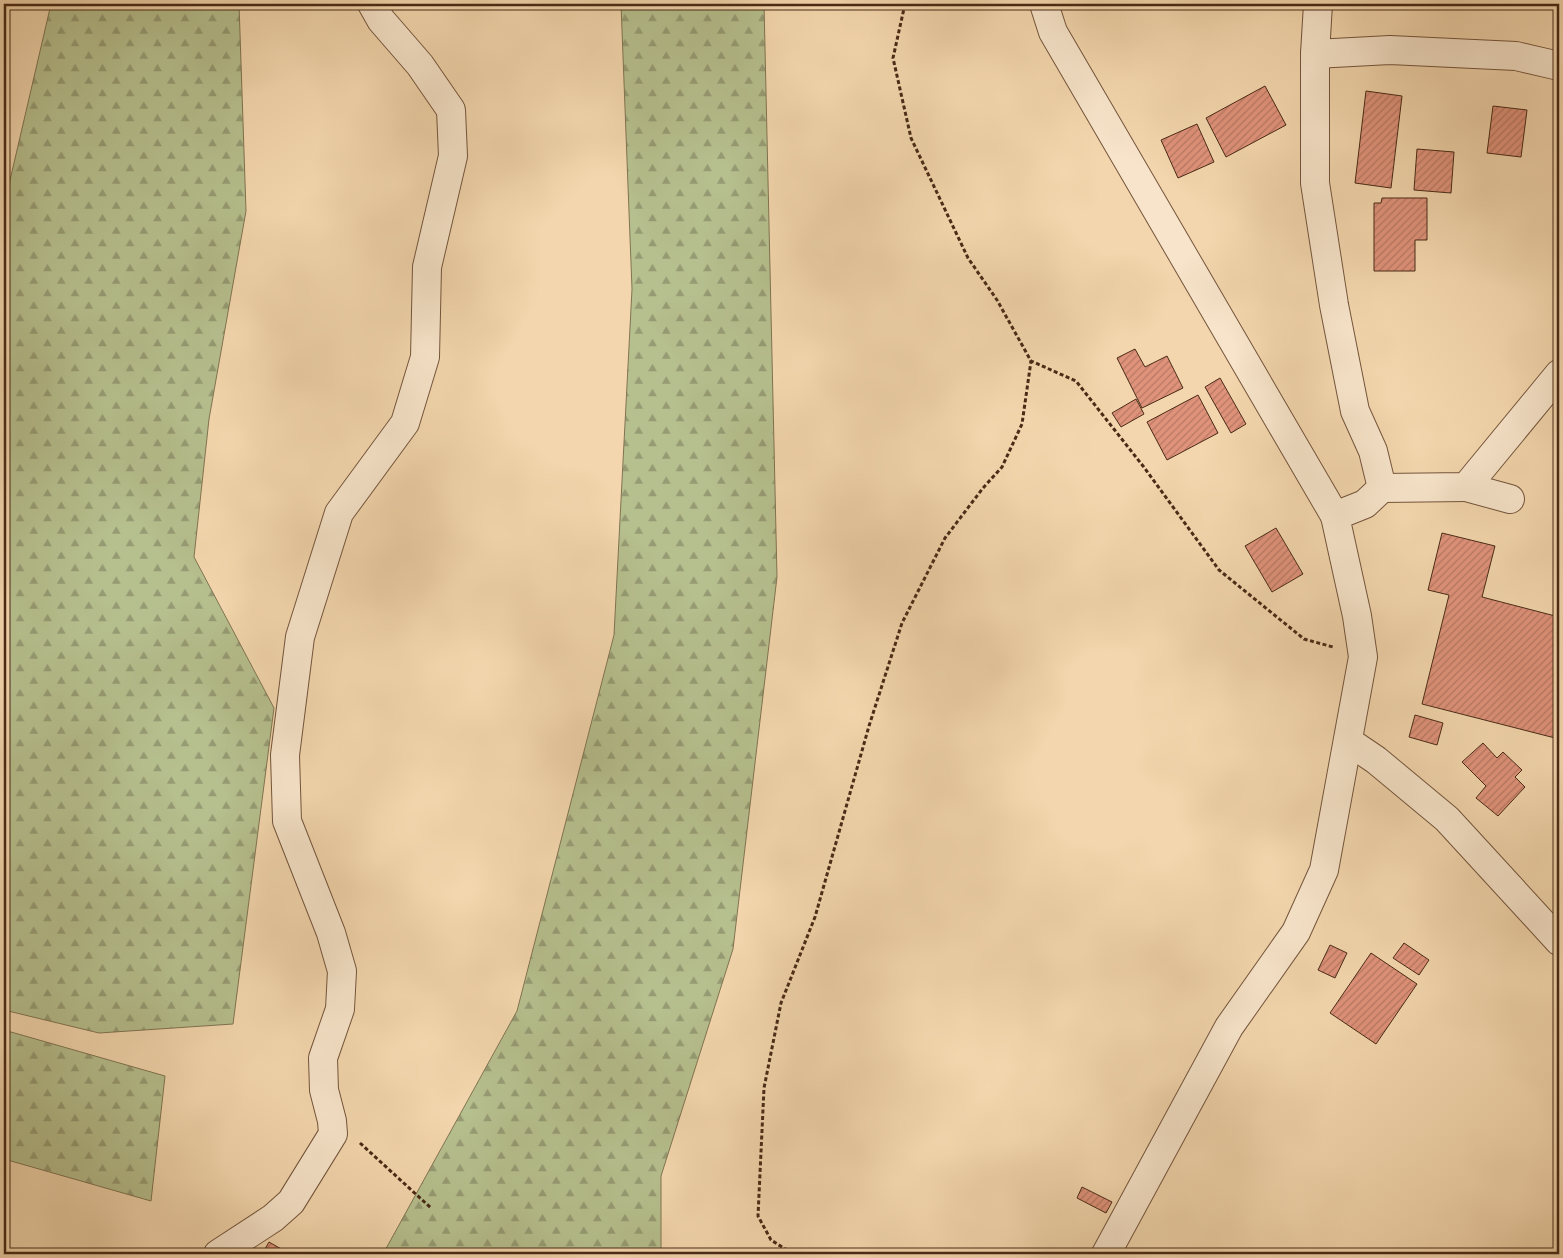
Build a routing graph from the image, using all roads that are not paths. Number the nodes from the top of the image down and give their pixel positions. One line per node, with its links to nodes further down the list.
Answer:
1 (372, 4): 13 (street)
2 (1044, 4): 10 (street)
3 (1318, 4): 4 (street)
4 (1315, 54): 5 (street); 8 (street)
5 (1559, 66)
6 (1559, 374): 7 (street)
7 (1466, 487): 8 (street); 9 (street)
8 (1382, 488): 10 (street)
9 (1510, 499)
10 (1335, 516): 11 (street)
11 (1348, 741): 12 (street); 14 (street)
12 (1559, 941)
13 (218, 1254)
14 (1106, 1254)

